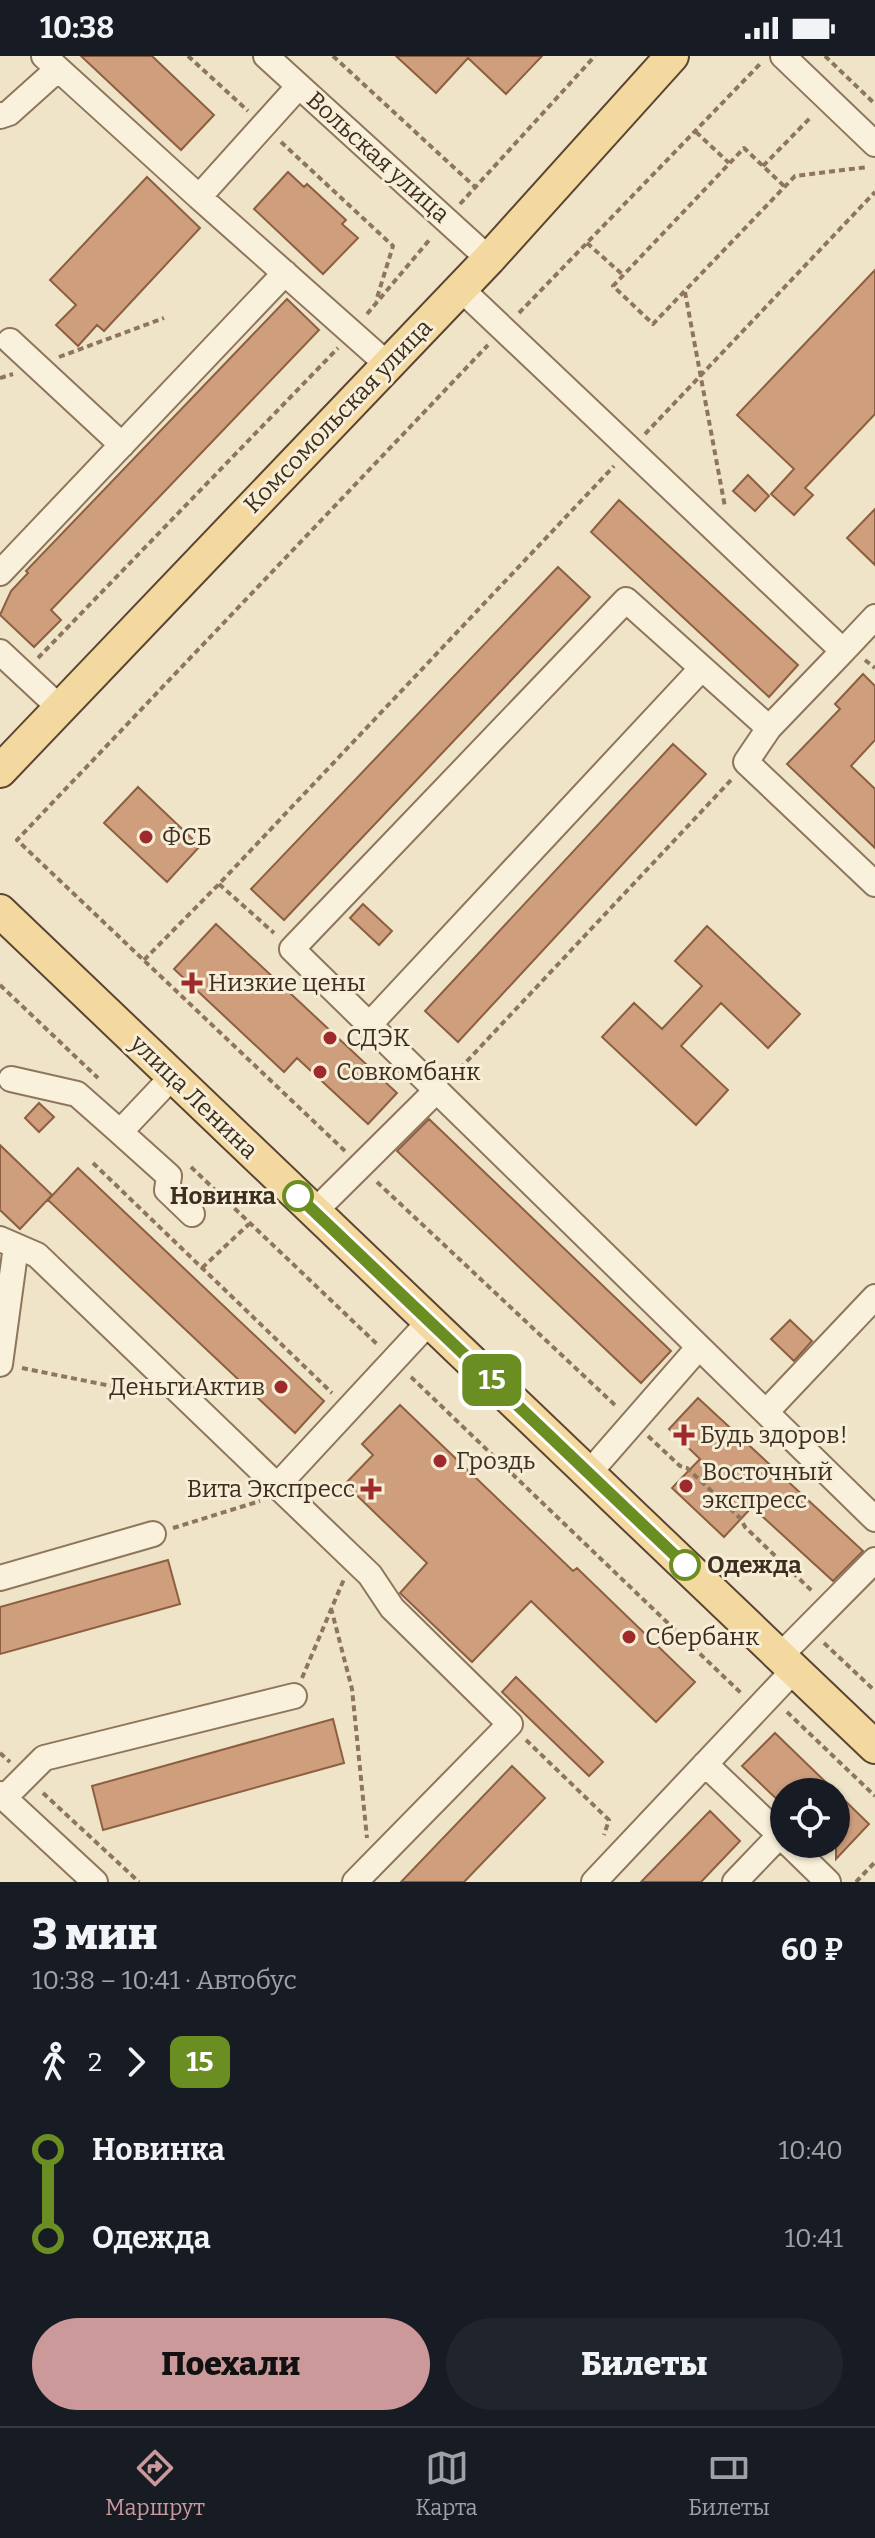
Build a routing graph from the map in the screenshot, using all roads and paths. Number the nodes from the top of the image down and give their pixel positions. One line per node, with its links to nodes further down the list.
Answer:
1 (188, 56): 14 (path)
2 (266, 56): 10 (street, Вольская улица)
3 (333, 56): 20 (path)
4 (595, 56): 20 (path)
5 (672, 56): 25 (main road, Комсомольская улица)
6 (768, 56): 15 (path)
7 (783, 56): 16 (street)
8 (825, 56): 11 (path)
9 (51, 63): 13 (street); 22 (street)
10 (299, 86): 14 (street); 23 (street, Вольская улица)
11 (875, 104)
12 (814, 113): 18 (path)
13 (0, 116)
14 (263, 125): 22 (street); 30 (path)
15 (696, 131): 17 (path); 24 (path)
16 (873, 155): 19 (path)
17 (729, 163): 18 (path); 27 (path)
18 (763, 166): 19 (path)
19 (784, 186): 29 (path)
20 (475, 187): 23 (path)
21 (875, 192): 37 (path)
22 (199, 197): 26 (street)
23 (446, 220): 25 (street, Вольская улица); 30 (path)
24 (587, 243): 27 (path); 32 (path)
25 (489, 259): 28 (main road, Комсомольская улица)
26 (285, 273): 33 (street); 40 (street)
27 (623, 275): 29 (path)
28 (460, 288): 32 (street); 35 (main road, Комсомольская улица)
29 (685, 290): 37 (path)
30 (374, 306): 33 (path)
31 (164, 318): 36 (path)
32 (504, 329): 41 (street); 57 (path)
33 (352, 333): 35 (street); 48 (path)
34 (10, 341): 36 (street)
35 (387, 364): 49 (main road, Комсомольская улица)
36 (36, 365): 38 (path); 40 (street)
37 (701, 376): 39 (path); 42 (path)
38 (0, 378)
39 (665, 413)
40 (122, 445): 43 (street)
41 (631, 449): 42 (street); 53 (path)
42 (732, 545): 45 (street)
43 (0, 573)
44 (875, 617): 45 (street)
45 (843, 651): 50 (street)
46 (0, 652): 48 (street)
47 (702, 668): 50 (street); 56 (street); 59 (street)
48 (23, 674): 49 (street)
49 (60, 708): 52 (main road, Комсомольская улица)
50 (769, 728): 51 (street)
51 (746, 762): 54 (street); 63 (path)
52 (0, 771)
53 (219, 884): 56 (path); 57 (path)
54 (875, 884)
55 (0, 911): 60 (main road, улица Ленина)
56 (292, 949): 59 (street)
57 (144, 960): 67 (path)
58 (0, 985): 62 (path)
59 (369, 1025): 63 (street)
60 (172, 1077): 64 (street); 68 (main road, улица Ленина)
61 (11, 1079): 64 (street)
62 (102, 1082)
63 (443, 1085): 67 (street); 75 (street)
64 (120, 1132): 69 (street)
65 (181, 1158): 70 (path)
66 (93, 1163): 72 (path)
67 (360, 1166): 68 (street); 81 (path)
68 (314, 1212): 74 (main road, улица Ленина)
69 (192, 1214)
70 (249, 1224): 72 (path); 76 (path)
71 (8, 1242): 77 (street); 78 (street)
72 (202, 1268): 79 (path)
73 (875, 1297): 80 (street)
74 (430, 1321): 76 (street); 82 (main road, улица Ленина)
75 (699, 1347): 80 (street); 81 (street)
76 (393, 1360): 79 (street); 95 (path)
77 (0, 1364): 78 (path)
78 (174, 1387): 83 (street)
79 (348, 1409): 83 (street)
80 (766, 1412): 84 (street)
81 (634, 1422): 82 (street); 89 (path)
82 (589, 1473): 92 (main road, улица Ленина)
83 (281, 1490): 85 (path); 86 (street)
84 (875, 1519)
85 (153, 1534): 88 (street)
86 (352, 1558): 90 (path); 96 (street)
87 (875, 1561): 89 (street)
88 (0, 1578)
89 (829, 1606): 91 (street)
90 (331, 1608): 94 (path); 108 (path)
91 (808, 1628): 92 (street); 93 (path)
92 (787, 1662): 95 (street); 97 (main road, улица Ленина)
93 (875, 1691)
94 (294, 1696): 100 (street)
95 (764, 1700): 99 (street); 102 (path)
96 (510, 1724): 104 (path); 108 (street)
97 (875, 1747)
98 (0, 1753): 100 (path)
99 (705, 1764): 103 (street); 111 (street)
100 (24, 1776): 101 (street); 110 (path)
101 (2, 1796): 109 (street)
102 (875, 1796)
103 (770, 1826)
104 (601, 1845)
105 (770, 1851): 112 (street)
106 (803, 1858): 113 (street)
107 (875, 1862): 114 (path)
108 (362, 1874)
109 (95, 1882)
110 (139, 1882)
111 (594, 1882)
112 (735, 1882)
113 (828, 1882)
114 (856, 1882)

